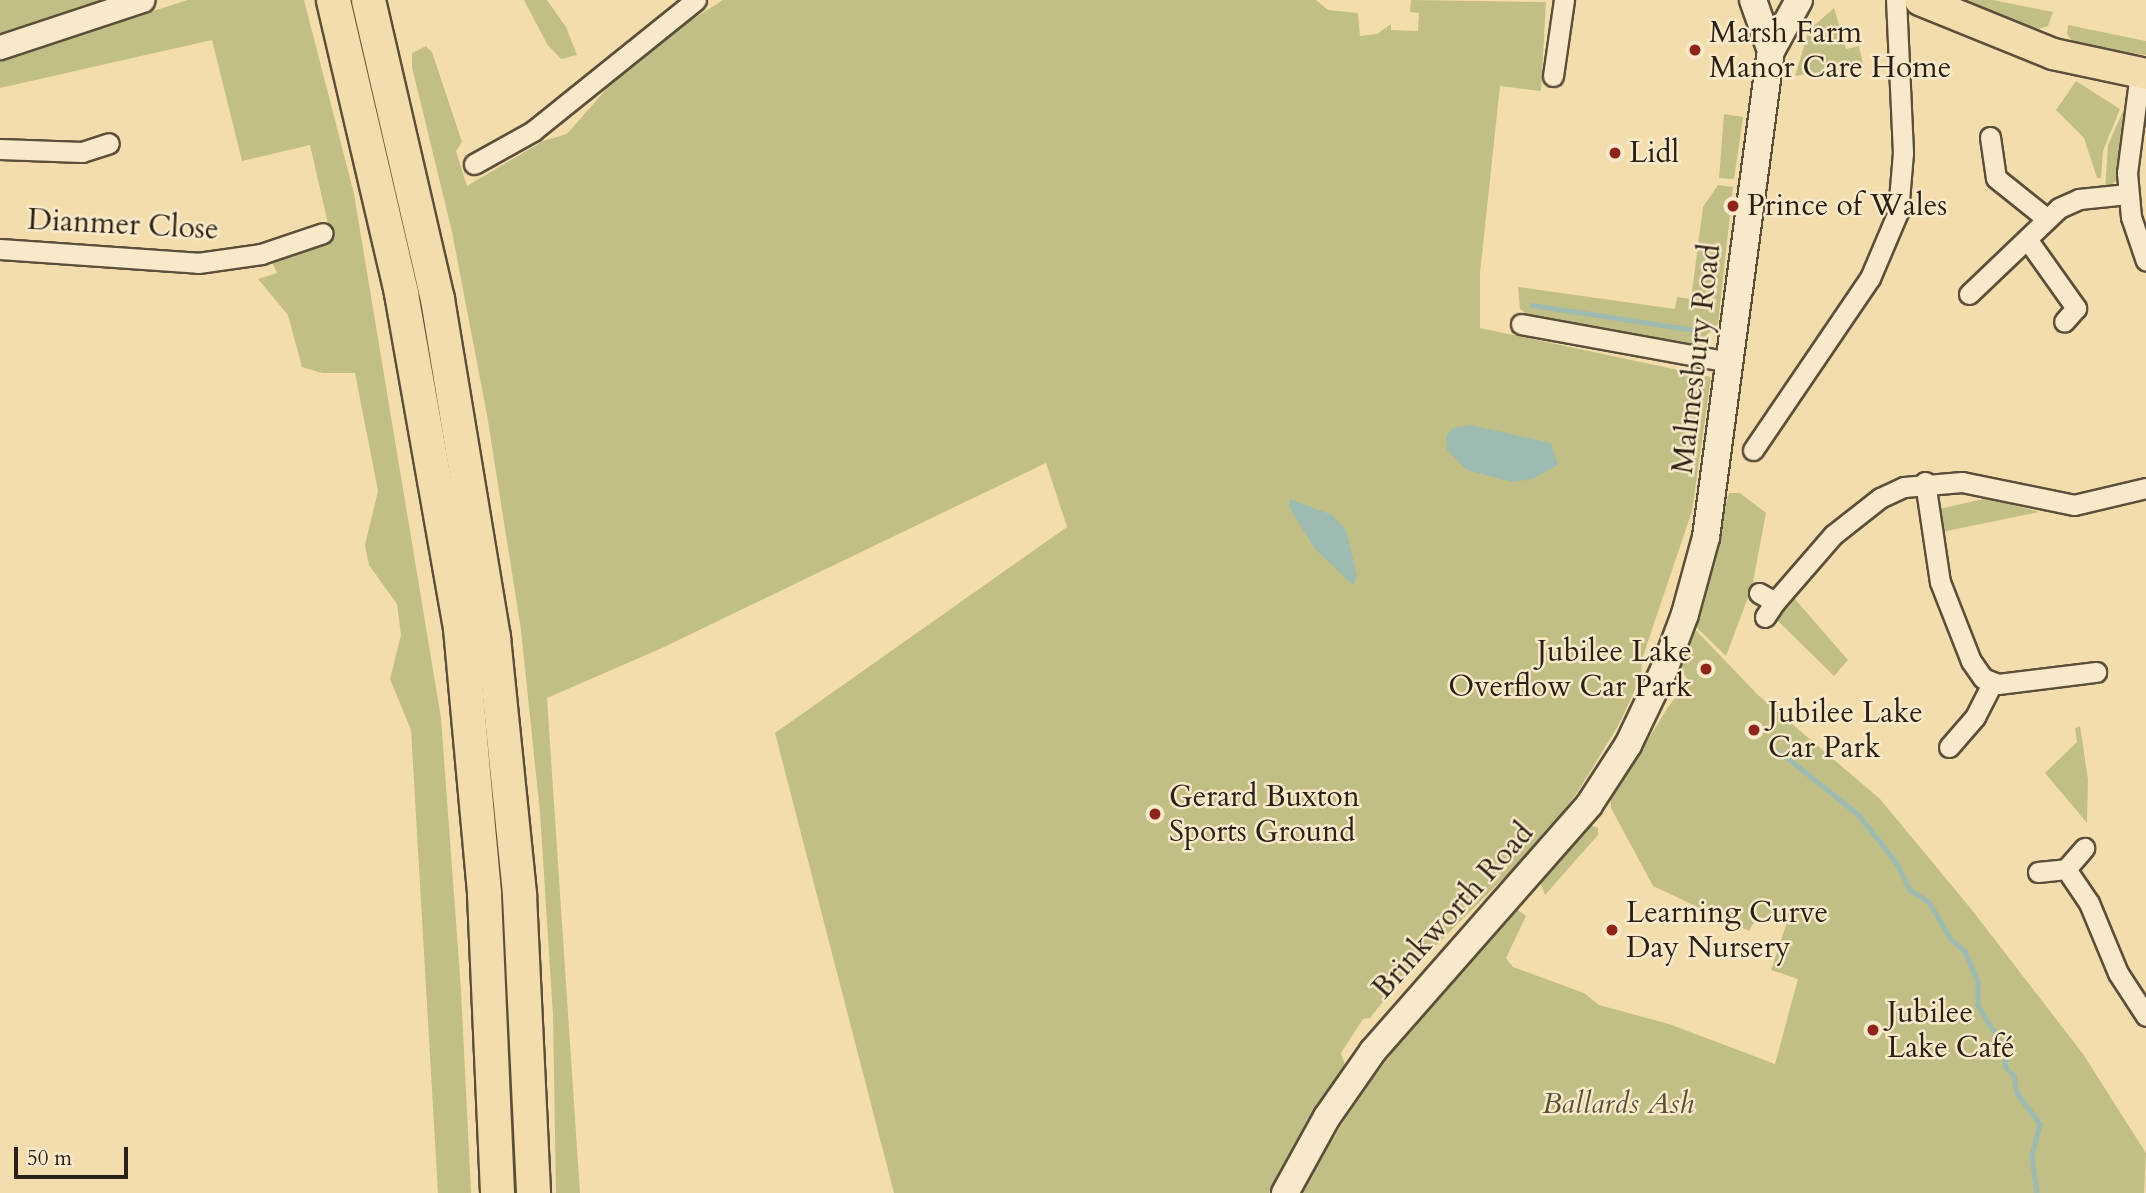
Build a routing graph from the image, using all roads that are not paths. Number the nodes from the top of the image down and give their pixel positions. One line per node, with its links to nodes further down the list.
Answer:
1 (142, 0): 10 (street)
2 (333, 0): 40 (highway)
3 (368, 0): 41 (highway)
4 (696, 0): 17 (street)
5 (1564, 0): 13 (street)
6 (1753, 0): 11 (main road)
7 (1799, 0): 11 (main road)
8 (1896, 0): 28 (street)
9 (1920, 0): 12 (main road)
10 (0, 47)
11 (1771, 51): 27 (main road, Malmesbury Road)
12 (2143, 73): 18 (street)
13 (1553, 76)
14 (1990, 137): 19 (street)
15 (109, 143): 16 (street)
16 (0, 149)
17 (474, 164)
18 (2128, 194): 19 (street); 23 (street)
19 (2046, 218): 21 (street)
20 (323, 233): 22 (street, Dianmer Close)
21 (2027, 239): 24 (street); 25 (street)
22 (0, 248)
23 (2146, 261)
24 (1969, 295)
25 (2064, 323)
26 (1521, 324): 27 (street)
27 (1731, 362): 32 (main road, Malmesbury Road)
28 (1753, 450)
29 (1925, 482): 30 (street); 31 (street); 34 (street)
30 (2146, 488)
31 (1766, 604)
32 (1664, 670): 42 (main road, Brinkworth Road)
33 (2096, 672): 34 (street)
34 (1992, 683): 35 (street)
35 (1949, 747)
36 (2084, 848): 37 (street)
37 (2066, 869): 38 (street); 39 (street)
38 (2038, 872)
39 (2146, 1016)
40 (497, 1193)
41 (533, 1193)
42 (1285, 1193)

